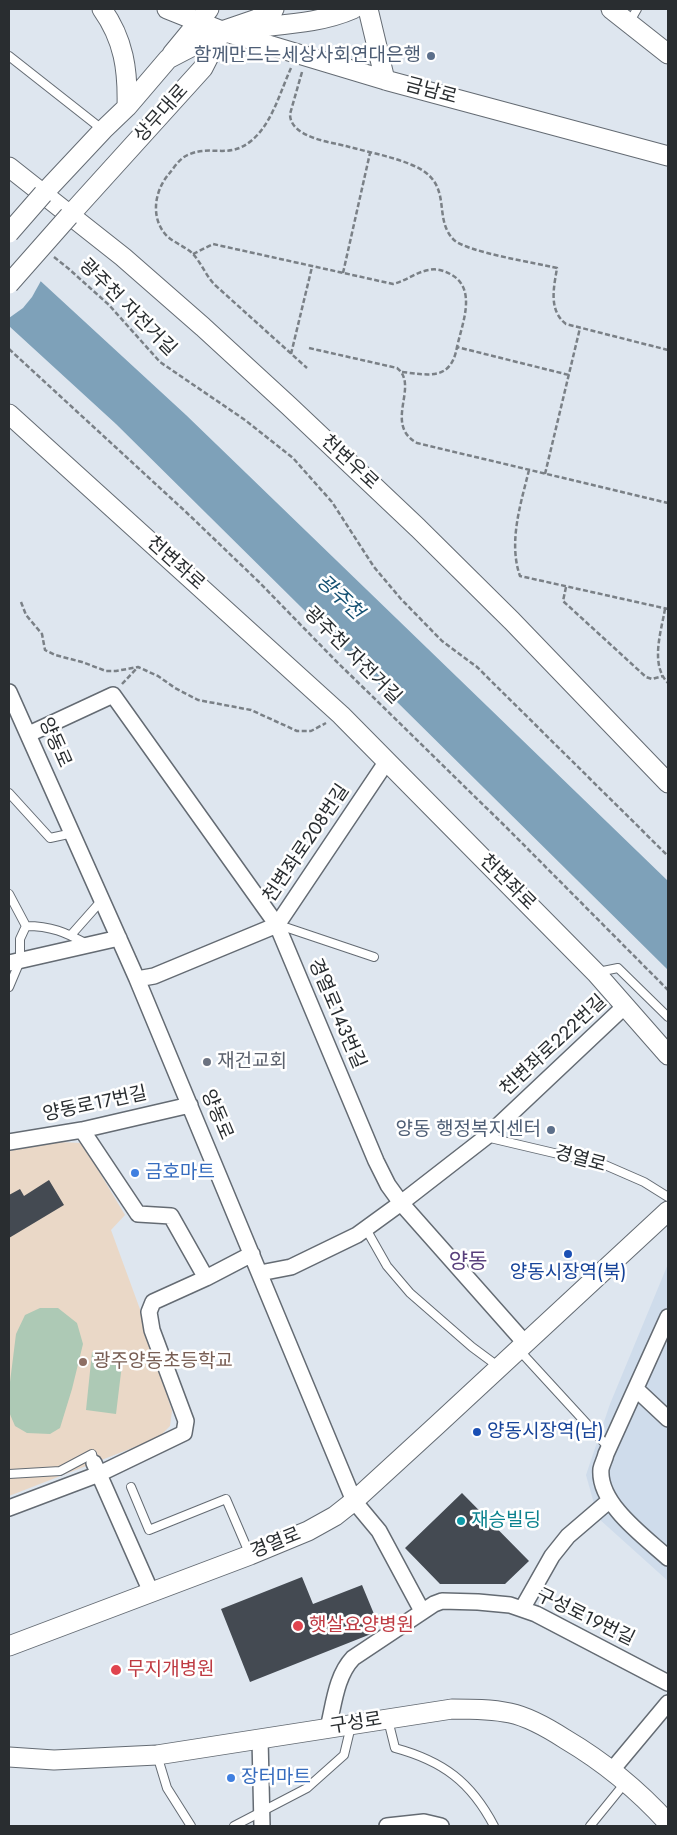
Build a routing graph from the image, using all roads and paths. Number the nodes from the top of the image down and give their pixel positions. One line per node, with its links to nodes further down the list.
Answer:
1 (102, 9): 15 (street, 상무대로)
2 (167, 9): 7 (street, 금남로)
3 (274, 9): 9 (street)
4 (353, 9): 9 (street)
5 (368, 9): 14 (street)
6 (611, 9): 8 (street)
7 (204, 15): 9 (street, 금남로); 13 (street)
8 (633, 16): 10 (street)
9 (222, 31): 11 (street, 금남로); 13 (street, 상무대로); 21 (street, 상무대로)
10 (668, 54)
11 (302, 55): 14 (street, 금남로); 17 (path); 24 (path)
12 (9, 56): 16 (lane)
13 (168, 59): 15 (street, 상무대로)
14 (385, 80): 18 (street, 금남로)
15 (127, 107): 16 (street, 상무대로)
16 (103, 130): 20 (street, 상무대로)
17 (370, 153): 26 (path); 28 (path)
18 (668, 156)
19 (9, 167): 20 (street, 천변우로)
20 (43, 194): 21 (street, 천변우로); 22 (street, 상무대로, bridge)
21 (69, 216): 27 (street, 상무대로, bridge); 52 (street, 천변우로)
22 (9, 233)
23 (47, 252): 55 (path, 광주천 자전거길)
24 (193, 254): 25 (path); 33 (path)
25 (312, 267): 26 (path); 33 (path)
26 (343, 274): 29 (path)
27 (9, 284)
28 (580, 328): 32 (path); 36 (path)
29 (457, 347): 35 (path); 36 (path)
30 (309, 348): 35 (path)
31 (9, 349): 68 (path, 광주천 자전거길)
32 (668, 350)
33 (291, 354): 34 (path)
34 (307, 368)
35 (402, 372): 38 (path)
36 (568, 376): 39 (path)
37 (9, 414): 49 (street, 천변좌로)
38 (529, 470): 39 (path); 41 (path)
39 (544, 474): 40 (path)
40 (668, 503)
41 (566, 587): 43 (path); 45 (path)
42 (22, 602): 44 (path)
43 (667, 609): 45 (path)
44 (138, 667): 47 (path); 49 (path)
45 (663, 676): 46 (path)
46 (668, 683)
47 (113, 695): 50 (street); 58 (street, 경열로143번길)
48 (10, 697): 50 (street, 양동로)
49 (341, 715): 51 (street, 천변좌로)
50 (29, 734): 54 (street, 양동로)
51 (387, 761): 58 (street, 천변좌로208번길); 65 (street, 천변좌로)
52 (668, 783)
53 (9, 793): 54 (lane)
54 (73, 834): 57 (street, 양동로)
55 (668, 856)
56 (9, 894): 59 (lane)
57 (102, 900): 60 (lane); 61 (street, 양동로)
58 (277, 925): 63 (lane); 66 (street, 천변좌로208번길); 77 (street, 경열로143번길)
59 (26, 926): 60 (lane); 64 (lane)
60 (71, 935): 62 (lane)
61 (119, 938): 62 (street); 66 (street, 양동로)
62 (88, 945): 64 (street)
63 (374, 957)
64 (14, 962): 67 (lane)
65 (596, 973): 69 (street, 천변좌로); 70 (lane)
66 (137, 979): 72 (street, 양동로)
67 (9, 987)
68 (668, 990)
69 (625, 1006): 71 (street, 천변좌로); 74 (street, 천변좌로222번길)
70 (668, 1017)
71 (668, 1055)
72 (190, 1105): 73 (street, 양동로17번길); 80 (street, 양동로)
73 (82, 1130): 75 (street, 양동로17번길); 82 (street)
74 (486, 1137): 76 (lane, 경열로); 77 (street, 천변좌로222번길)
75 (9, 1142)
76 (668, 1197)
77 (402, 1203): 79 (street, 천변좌로222번길); 84 (street, 경열로143번길)
78 (668, 1210): 84 (street, 경열로)
79 (366, 1228): 81 (street, 천변좌로222번길); 85 (lane)
80 (252, 1254): 81 (street, 양동로); 82 (street)
81 (260, 1273): 93 (street, 양동로)
82 (206, 1278): 89 (street)
83 (668, 1317): 86 (street)
84 (522, 1346): 85 (street, 경열로); 88 (lane)
85 (499, 1367): 93 (street, 경열로)
86 (636, 1389): 87 (street); 88 (street)
87 (668, 1419)
88 (609, 1448): 92 (street)
89 (97, 1468): 90 (lane); 94 (street); 97 (street)
90 (9, 1474)
91 (131, 1487): 95 (lane)
92 (610, 1500): 96 (street); 98 (street)
93 (354, 1501): 95 (street, 경열로); 99 (street)
94 (9, 1508)
95 (250, 1554): 97 (street, 경열로)
96 (668, 1558)
97 (151, 1592): 100 (street, 경열로)
98 (522, 1609): 99 (street, 구성로19번길); 101 (street, 구성로19번길)
99 (422, 1611): 105 (street, 구성로19번길)
100 (9, 1646)
101 (668, 1683)
102 (668, 1703): 109 (street)
103 (388, 1719): 104 (street, 구성로); 109 (street, 구성로); 116 (lane)
104 (352, 1724): 105 (street, 구성로); 110 (lane)
105 (328, 1728): 106 (street, 구성로)
106 (260, 1738): 107 (street, 구성로); 110 (street)
107 (157, 1755): 108 (street, 구성로); 112 (lane)
108 (9, 1757)
109 (619, 1776): 111 (street, 구성로); 117 (lane)
110 (262, 1819): 113 (lane)
111 (668, 1824)
112 (191, 1826)
113 (234, 1826)
114 (387, 1826): 115 (street)
115 (441, 1826)
116 (494, 1826)
117 (590, 1826)

